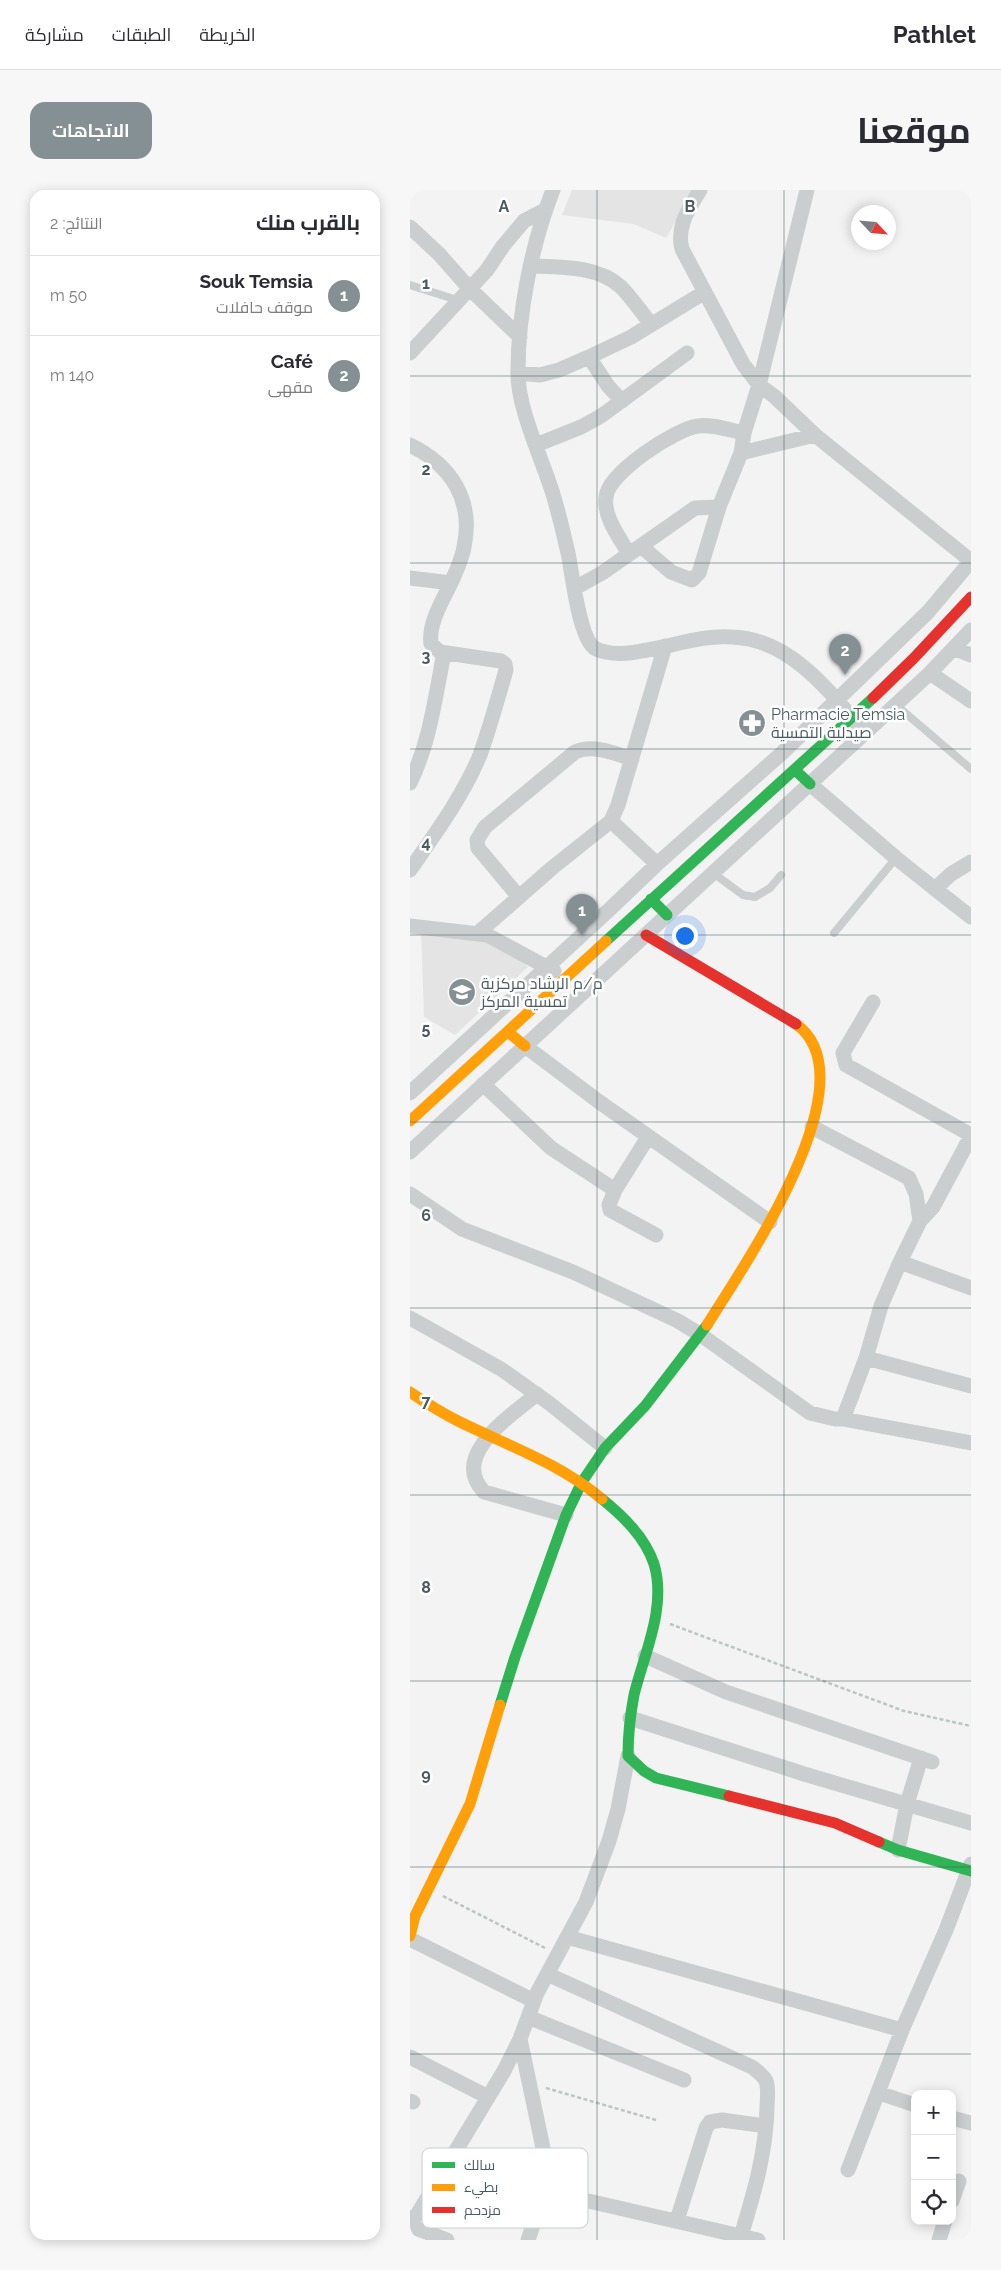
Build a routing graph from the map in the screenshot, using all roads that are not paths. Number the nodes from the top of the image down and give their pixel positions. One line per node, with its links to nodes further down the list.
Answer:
1 (553, 190): 4 (street)
2 (700, 190): 9 (street)
3 (807, 190): 17 (street)
4 (545, 210): 6 (street); 8 (street)
5 (410, 227): 8 (street)
6 (532, 266): 11 (street); 12 (street)
7 (410, 285): 10 (lane)
8 (468, 288): 10 (street); 12 (street)
9 (705, 292): 11 (street); 17 (street)
10 (457, 300): 13 (street)
11 (651, 324): 15 (street)
12 (520, 336): 16 (street)
13 (410, 353)
14 (687, 353): 18 (street)
15 (589, 357): 16 (street); 18 (street)
16 (518, 373): 22 (street)
17 (759, 385): 19 (street); 20 (street)
18 (622, 401): 22 (street)
19 (744, 433): 23 (street); 25 (street)
20 (814, 435): 23 (street); 26 (street)
21 (410, 445): 28 (street)
22 (536, 445): 29 (street)
23 (741, 453): 24 (street)
24 (719, 508): 25 (street); 25 (street)
25 (635, 550): 29 (street)
26 (971, 561): 37 (street)
27 (410, 578): 28 (street)
28 (451, 583): 34 (street)
29 (575, 588): 32 (street)
30 (971, 597): 40 (street)
31 (971, 630): 33 (street)
32 (665, 646): 37 (street); 42 (street)
33 (955, 649): 35 (street); 36 (street)
34 (444, 653): 45 (street); 51 (street)
35 (971, 655)
36 (930, 673): 38 (street); 39 (street)
37 (836, 700): 40 (street); 50 (street)
38 (971, 701)
39 (896, 705): 41 (street); 43 (lane)
40 (852, 718): 41 (street); 44 (street)
41 (865, 733): 46 (street)
42 (632, 759): 47 (street); 55 (street)
43 (971, 769)
44 (795, 770): 46 (street); 56 (street)
45 (410, 783)
46 (810, 784): 48 (street); 52 (street)
47 (611, 821): 50 (street); 55 (street)
48 (896, 858): 54 (street); 61 (lane)
49 (971, 862): 54 (street)
50 (657, 864): 63 (street)
51 (410, 870)
52 (713, 873): 53 (lane); 57 (street)
53 (781, 875)
54 (935, 889): 58 (street)
55 (519, 897): 60 (street)
56 (651, 899): 57 (street); 64 (street)
57 (667, 915): 62 (street)
58 (971, 917)
59 (410, 926): 60 (street)
60 (478, 933): 63 (street)
61 (834, 933)
62 (646, 935): 67 (street); 71 (street)
63 (546, 966): 64 (street); 69 (street)
64 (566, 978): 66 (street)
65 (873, 1002): 72 (street)
66 (508, 1032): 67 (street); 70 (street)
67 (525, 1046): 68 (street); 73 (street)
68 (483, 1084): 74 (street); 75 (street)
69 (410, 1093)
70 (410, 1121)
71 (812, 1127): 77 (street); 78 (street)
72 (971, 1136): 77 (street)
73 (648, 1137): 75 (street); 78 (street)
74 (410, 1152)
75 (616, 1190): 79 (street)
76 (410, 1194): 83 (street)
77 (920, 1221): 80 (street)
78 (770, 1222): 83 (street)
79 (656, 1235)
80 (900, 1262): 81 (street); 84 (street)
81 (971, 1288)
82 (410, 1318): 87 (street)
83 (701, 1335): 88 (street); 91 (street)
84 (866, 1358): 85 (street); 88 (street)
85 (971, 1386)
86 (410, 1392): 89 (street)
87 (537, 1394): 89 (street); 91 (street)
88 (843, 1419): 90 (street)
89 (489, 1433): 92 (street); 93 (street)
90 (971, 1443)
91 (605, 1448): 92 (street)
92 (582, 1482): 93 (street); 94 (street)
93 (566, 1515): 101 (street)
94 (645, 1656): 95 (street); 97 (street)
95 (630, 1718): 96 (street); 97 (street)
96 (628, 1756): 99 (street); 102 (street)
97 (907, 1804): 98 (street); 99 (street)
98 (971, 1823)
99 (898, 1850): 100 (street)
100 (971, 1869): 107 (street)
101 (413, 1915): 103 (street)
102 (567, 1937): 104 (street); 107 (street)
103 (410, 1938): 105 (street)
104 (547, 1974): 105 (street); 116 (street)
105 (534, 2001): 106 (street)
106 (528, 2018): 108 (street); 110 (street)
107 (902, 2030): 111 (street)
108 (520, 2039): 112 (street); 118 (street)
109 (410, 2058): 112 (street)
110 (684, 2080)
111 (879, 2094): 113 (street); 119 (street)
112 (488, 2096): 117 (street)
113 (911, 2104)
114 (956, 2119): 115 (street)
115 (971, 2123)
116 (766, 2126): 125 (street); 129 (street)
117 (457, 2148)
118 (543, 2148)
119 (848, 2170)
120 (959, 2181): 121 (street)
121 (956, 2190)
122 (588, 2200): 125 (street)
123 (422, 2208): 124 (street)
124 (410, 2220)
125 (677, 2220): 129 (street)
126 (944, 2225): 133 (street)
127 (410, 2226): 130 (street)
128 (532, 2228): 131 (street)
129 (741, 2236): 132 (street)
130 (446, 2240)
131 (528, 2240)
132 (758, 2240)
133 (939, 2240)

